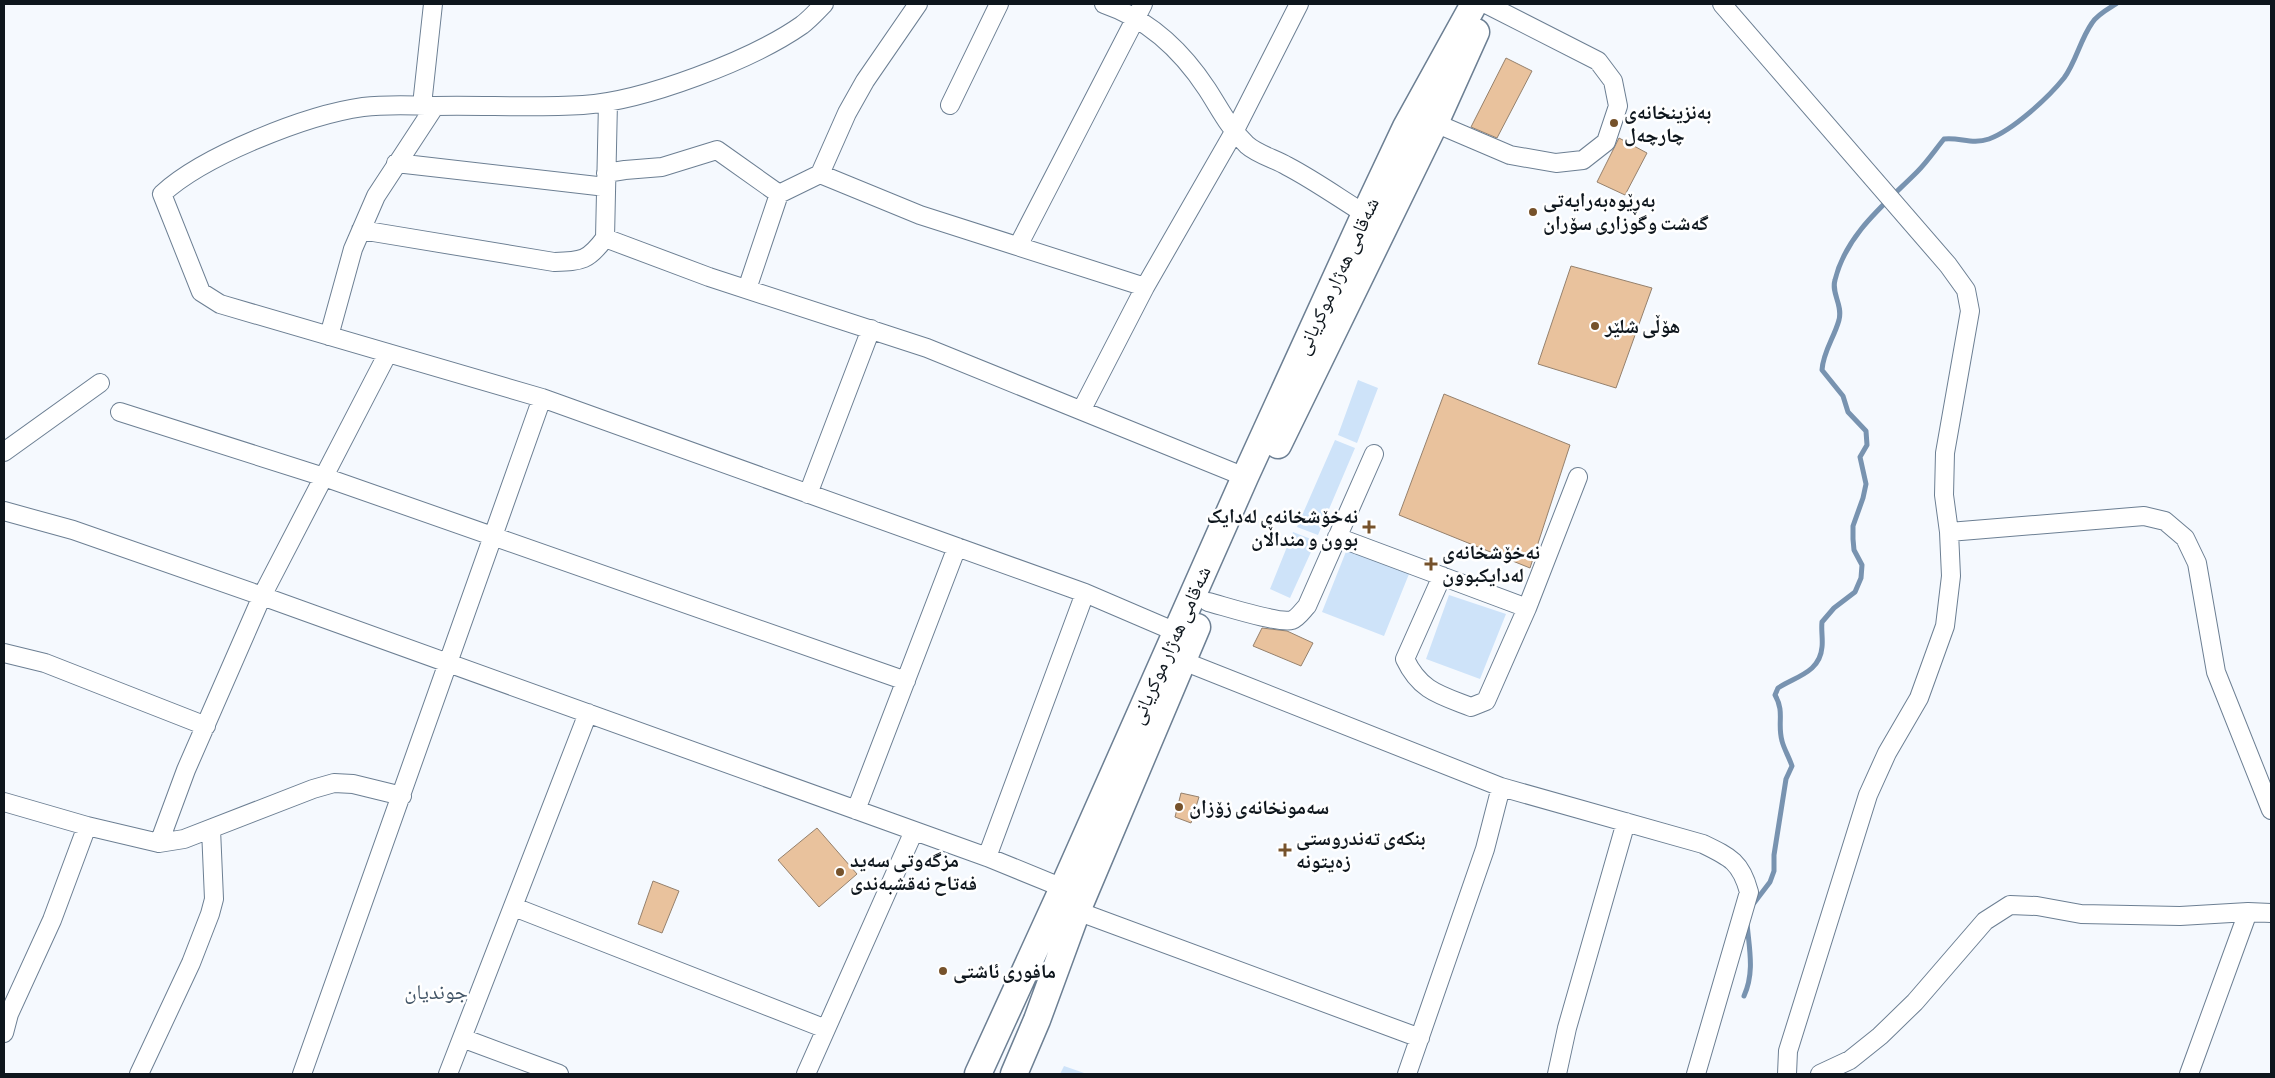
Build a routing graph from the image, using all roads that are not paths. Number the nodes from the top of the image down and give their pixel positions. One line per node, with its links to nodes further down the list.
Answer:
1 (433, 4): 11 (street)
2 (824, 4): 10 (street)
3 (918, 4): 16 (street)
4 (999, 4): 12 (street)
5 (1104, 4): 9 (street)
6 (1299, 4): 14 (street)
7 (1483, 4): 13 (highway, شەقامی ھەژار موکریانی); 13 (street); 19 (highway, شەقامی ھەژار موکریانی)
8 (1722, 4): 39 (street)
9 (1139, 10): 14 (street); 22 (street)
10 (608, 102): 11 (street); 17 (street)
11 (428, 105): 15 (street); 26 (street)
12 (950, 105)
13 (1435, 123): 46 (highway, شەقامی ھەژار موکریانی)
14 (1234, 132): 19 (street); 23 (street)
15 (396, 163): 17 (street); 20 (street)
16 (820, 174): 18 (street); 22 (street)
17 (606, 180): 18 (street); 21 (street)
18 (779, 194): 24 (street)
19 (1365, 214): 35 (highway, شەقامی ھەژار موکریانی)
20 (361, 230): 21 (street); 26 (street)
21 (605, 238): 24 (street)
22 (1018, 246): 23 (street)
23 (1146, 287): 30 (street)
24 (747, 289): 25 (street)
25 (871, 329): 30 (street); 37 (street)
26 (330, 336): 27 (street)
27 (388, 353): 29 (street); 34 (street)
28 (100, 383): 32 (street)
29 (542, 398): 37 (street); 40 (street)
30 (1082, 409): 35 (street)
31 (120, 412): 34 (street)
32 (4, 452)
33 (1374, 454): 41 (street)
34 (324, 477): 40 (street); 45 (street)
35 (1245, 477): 48 (highway, شەقامی ھەژار موکریانی)
36 (1578, 477): 47 (street)
37 (808, 494): 42 (street)
38 (4, 511): 45 (street)
39 (1949, 532): 59 (street); 87 (street)
40 (493, 537): 51 (street); 52 (street)
41 (1337, 537): 43 (street); 46 (street)
42 (957, 547): 44 (street); 52 (street)
43 (1442, 576): 47 (street); 47 (street)
44 (1085, 593): 48 (street); 65 (street)
45 (262, 596): 51 (street); 54 (street)
46 (1208, 602): 50 (highway, شەقامی ھەژار موکریانی)
47 (1527, 608)
48 (1176, 632): 66 (highway, شەقامی ھەژار موکریانی)
49 (4, 653): 54 (street)
50 (1183, 661): 55 (street); 68 (highway, شەقامی ھەژار موکریانی)
51 (449, 662): 53 (street); 56 (street)
52 (906, 681): 58 (street)
53 (588, 713): 58 (street); 67 (street)
54 (206, 726): 64 (street)
55 (1501, 788): 60 (street); 76 (street)
56 (402, 796): 62 (street); 78 (street)
57 (4, 802): 61 (street)
58 (856, 810): 63 (street)
59 (2271, 810)
60 (1626, 822): 85 (street); 86 (street)
61 (87, 826): 64 (street); 74 (street)
62 (211, 828): 64 (street); 77 (street)
63 (914, 831): 65 (street); 73 (street)
64 (159, 843)
65 (987, 857): 66 (street)
66 (1063, 888): 71 (highway, شەقامی ھەژار موکریانی)
67 (514, 907): 73 (street); 75 (street)
68 (1077, 911): 72 (highway, شەقامی ھەژار موکریانی); 76 (street)
69 (2248, 912): 70 (street); 88 (street); 89 (street)
70 (2271, 914)
71 (1008, 1011): 72 (highway); 82 (highway, شەقامی ھەژار موکریانی)
72 (1037, 1020): 83 (highway, شەقامی ھەژار موکریانی)
73 (826, 1028): 81 (street)
74 (4, 1033)
75 (462, 1038): 79 (street); 80 (street)
76 (1420, 1038): 84 (street)
77 (139, 1074)
78 (302, 1074)
79 (448, 1074)
80 (559, 1074)
81 (806, 1074)
82 (978, 1074)
83 (1014, 1074)
84 (1407, 1074)
85 (1557, 1074)
86 (1696, 1074)
87 (1787, 1074)
88 (1820, 1074)
89 (2189, 1074)

